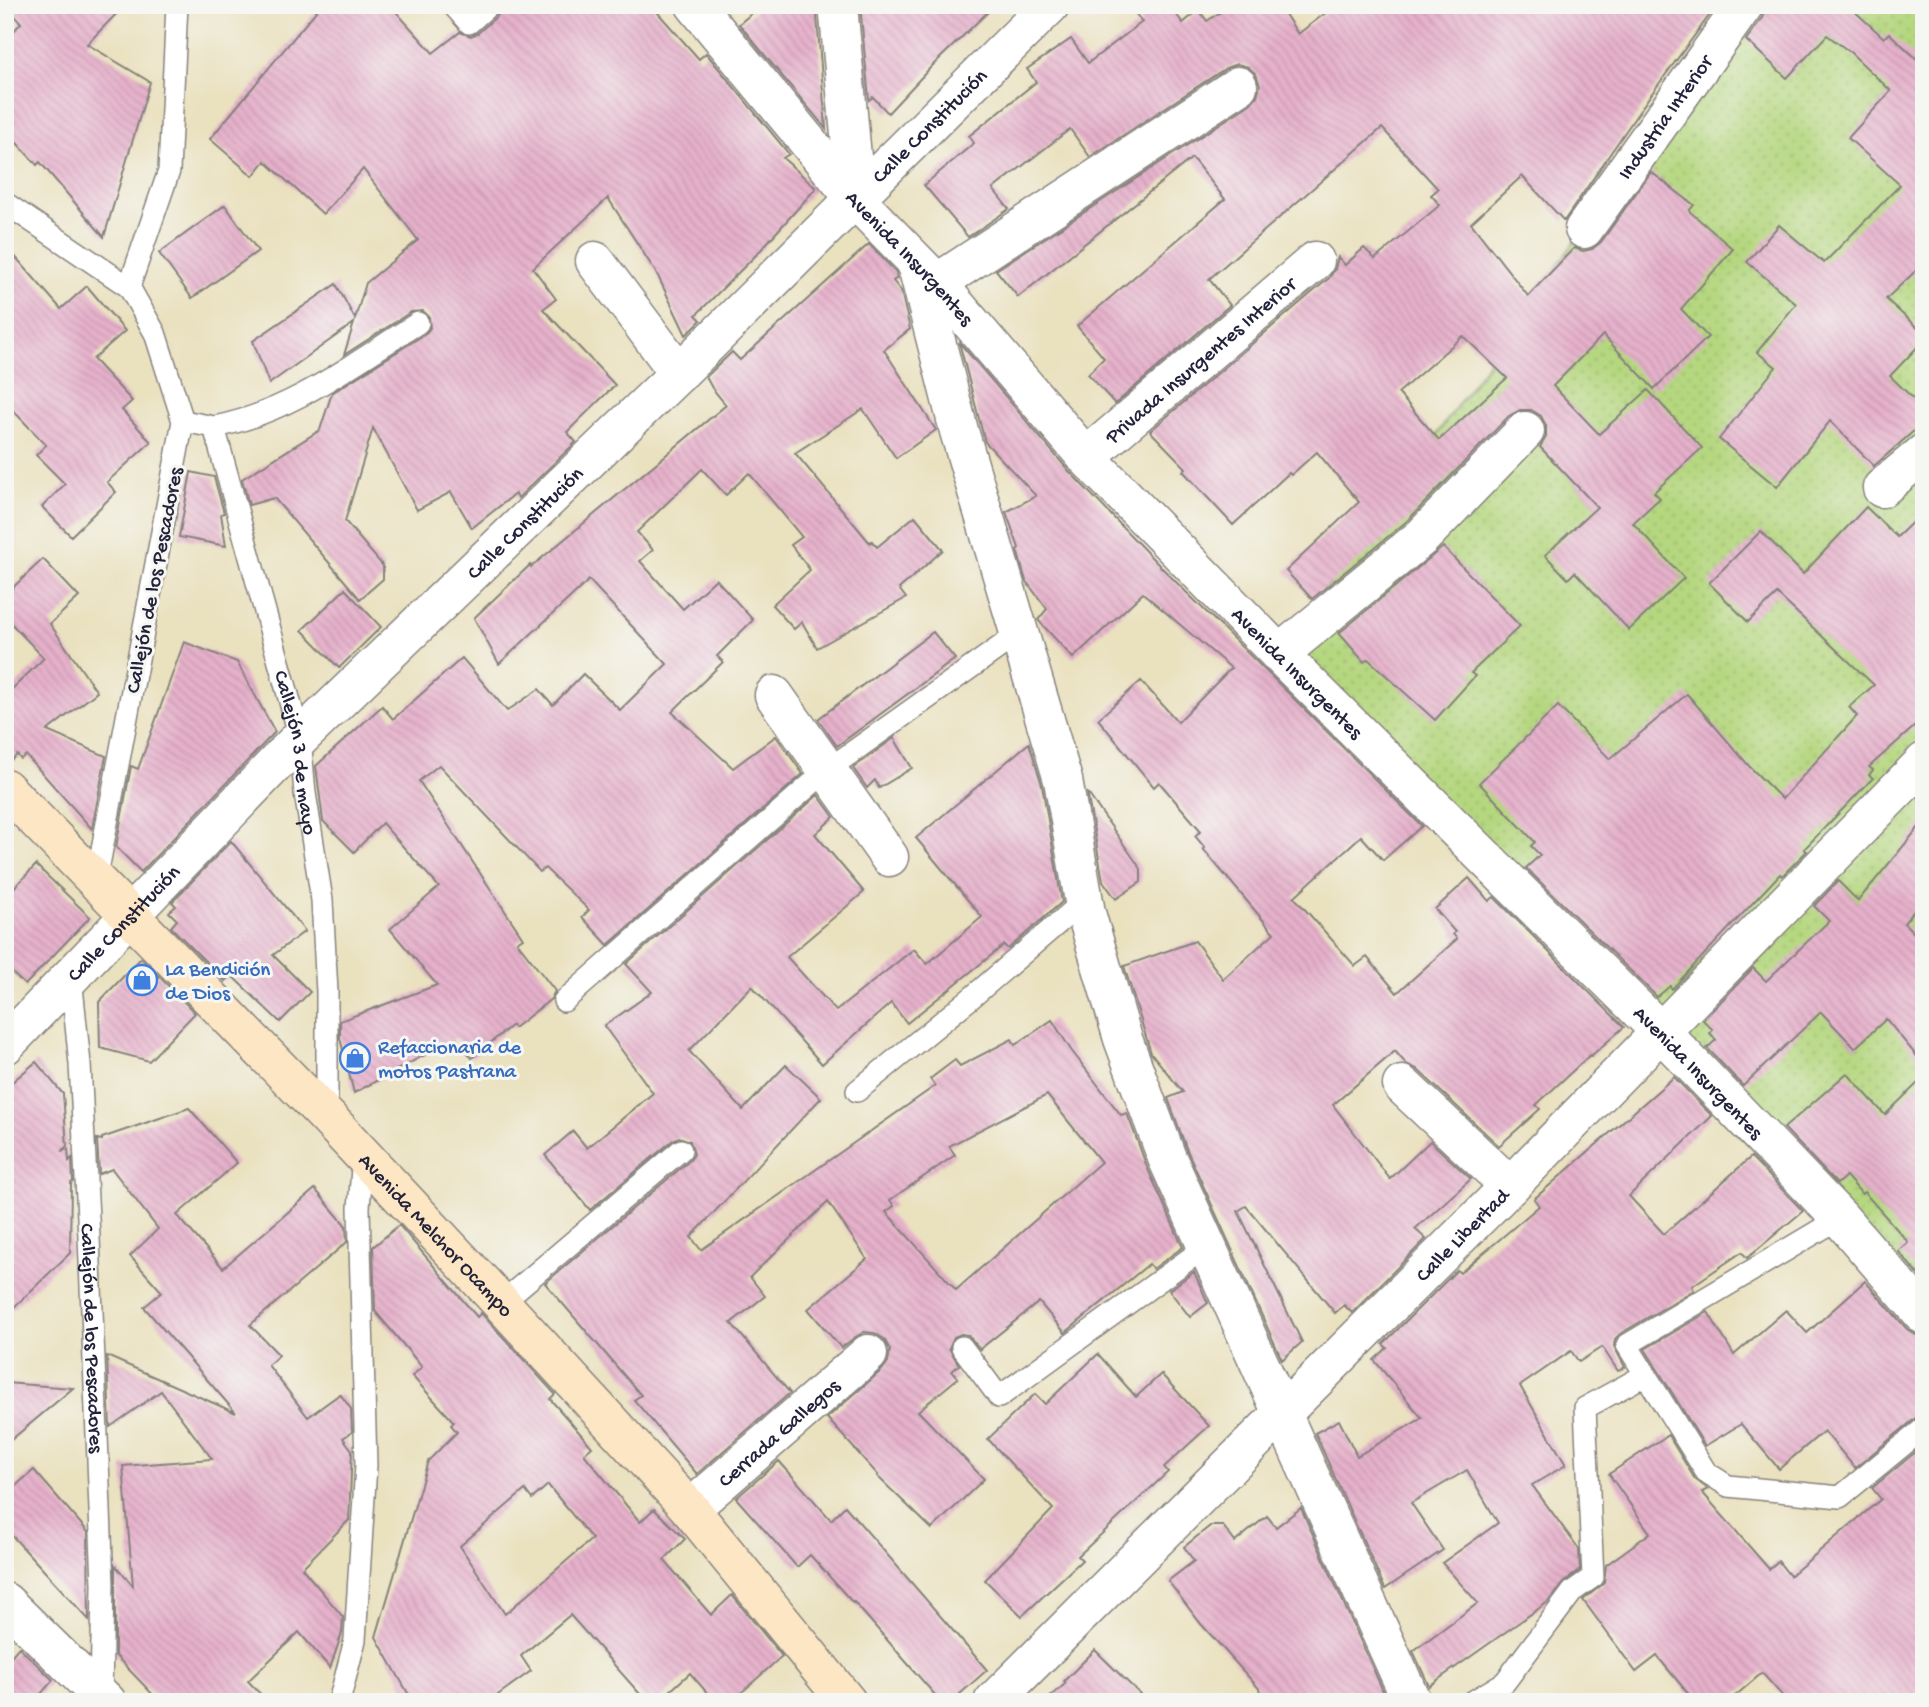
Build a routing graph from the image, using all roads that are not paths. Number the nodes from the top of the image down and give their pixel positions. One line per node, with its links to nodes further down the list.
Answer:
1 (177, 5): 15 (lane)
2 (453, 5): 3 (lane)
3 (489, 5)
4 (695, 5): 9 (street, Avenida Insurgentes)
5 (838, 5): 9 (street)
6 (1050, 5): 9 (street, Calle Constitución)
7 (1744, 5): 11 (street, Industria Interior)
8 (1238, 86): 14 (street)
9 (856, 200): 14 (street, Avenida Insurgentes); 17 (street, Calle Constitución)
10 (5, 203): 15 (lane)
11 (1584, 229)
12 (595, 261): 17 (street)
13 (1315, 261): 22 (street, Privada Insurgentes Interior)
14 (927, 274): 22 (street, Avenida Insurgentes); 24 (street)
15 (129, 287): 18 (lane, Callejón de los Pescadores)
16 (418, 323): 19 (lane)
17 (679, 373): 27 (street, Calle Constitución)
18 (183, 421): 19 (lane); 32 (lane, Callejón de los Pescadores)
19 (215, 427): 27 (lane, Callejón 3 de mayo)
20 (1525, 431): 25 (street)
21 (1924, 453): 23 (street)
22 (1086, 457): 25 (street, Avenida Insurgentes)
23 (1882, 488)
24 (1018, 634): 29 (lane); 33 (street)
25 (1279, 654): 37 (street, Avenida Insurgentes)
26 (774, 695): 29 (street)
27 (300, 738): 34 (street, Calle Constitución); 41 (lane, Callejón 3 de mayo)
28 (1924, 762): 37 (street, Calle Libertad)
29 (827, 770): 31 (street); 36 (lane)
30 (5, 788): 32 (main road, Avenida Melchor Ocampo)
31 (890, 857)
32 (96, 881): 34 (main road, Avenida Melchor Ocampo)
33 (1084, 901): 40 (lane); 46 (street)
34 (130, 916): 35 (street, Calle Constitución); 41 (main road, Avenida Melchor Ocampo)
35 (71, 977): 38 (street, Calle Constitución); 56 (lane, Callejón de los Pescadores)
36 (564, 1001)
37 (1662, 1033): 44 (street, Calle Libertad); 45 (street, Avenida Insurgentes)
38 (5, 1045)
39 (1402, 1084): 44 (street)
40 (857, 1091)
41 (327, 1117): 43 (main road, Avenida Melchor Ocampo)
42 (681, 1150): 47 (lane)
43 (363, 1155): 47 (main road, Avenida Melchor Ocampo); 57 (lane)
44 (1510, 1186): 52 (street, Calle Libertad)
45 (1840, 1218): 48 (street, Avenida Insurgentes); 51 (lane)
46 (1207, 1245): 49 (lane); 52 (street)
47 (501, 1303): 54 (main road, Avenida Melchor Ocampo)
48 (1924, 1315)
49 (962, 1347)
50 (868, 1354): 54 (street, Cerrada Gallegos)
51 (1645, 1375): 53 (lane); 61 (lane)
52 (1283, 1413): 59 (street, Calle Libertad); 60 (street)
53 (1924, 1428)
54 (690, 1508): 58 (main road, Avenida Melchor Ocampo)
55 (5, 1602): 56 (street)
56 (103, 1699)
57 (339, 1702)
58 (847, 1702)
59 (993, 1702)
60 (1412, 1702)
61 (1472, 1702)

